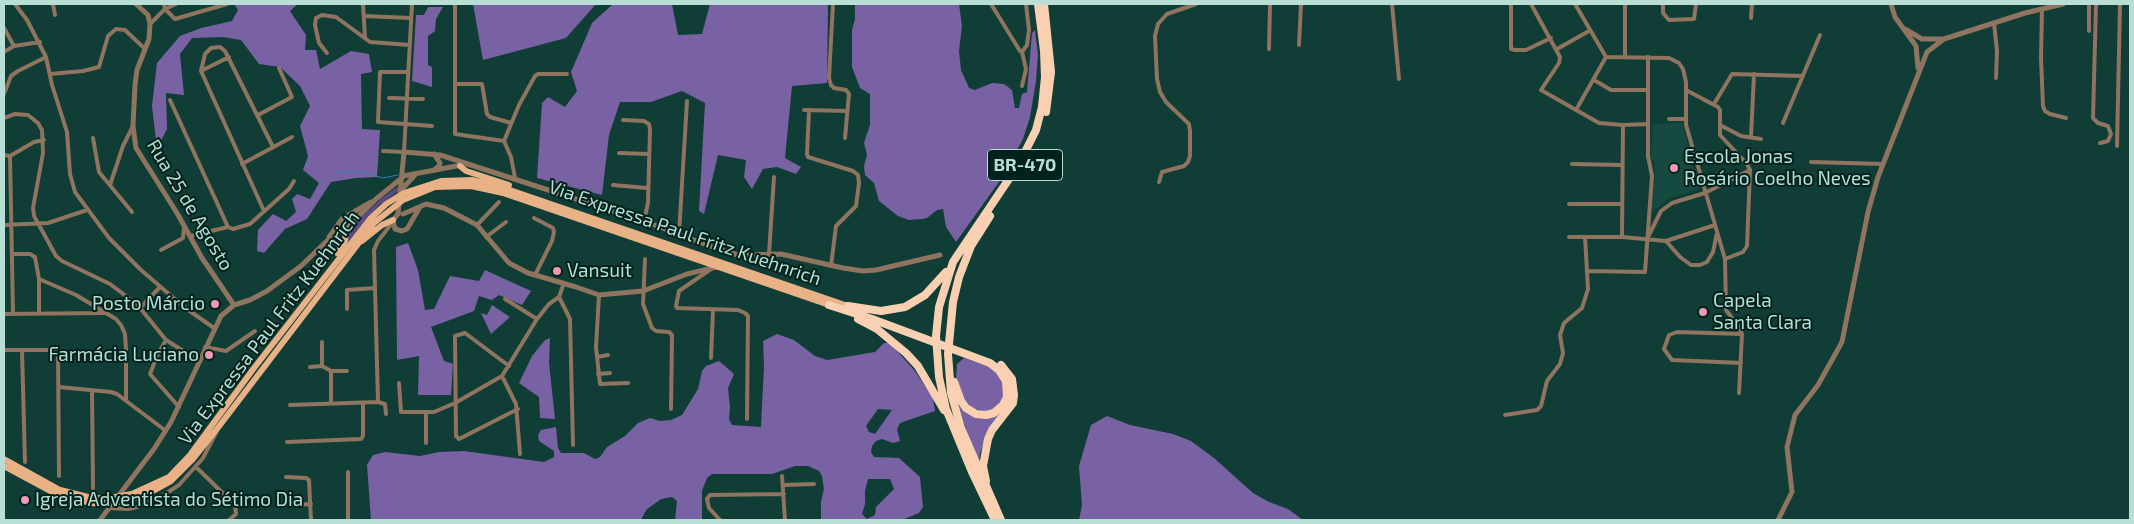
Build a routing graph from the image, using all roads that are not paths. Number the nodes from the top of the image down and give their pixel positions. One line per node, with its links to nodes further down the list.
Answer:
1 (15, 4): 50 (street)
2 (53, 4): 34 (street)
3 (136, 4): 39 (street)
4 (176, 4): 32 (street)
5 (227, 4): 32 (street)
6 (364, 4): 35 (street)
7 (412, 4): 36 (street)
8 (455, 4): 79 (street)
9 (833, 4): 91 (street)
10 (991, 4): 60 (street)
11 (1026, 4): 60 (street)
12 (1033, 4): 44 (highway)
13 (1038, 4): 44 (highway, BR-470)
14 (1044, 4): 71 (highway, BR-470)
15 (1049, 4): 71 (highway)
16 (1196, 4): 138 (street)
17 (1270, 4): 56 (street)
18 (1301, 4): 52 (street)
19 (1392, 4): 77 (street)
20 (1512, 4): 47 (street)
21 (1531, 4): 47 (street)
22 (1575, 4): 43 (street)
23 (1625, 4): 62 (street)
24 (1663, 4): 25 (street)
25 (1696, 4)
26 (1752, 4): 37 (street)
27 (1891, 4): 41 (street)
28 (2060, 4): 33 (street)
29 (2089, 4): 42 (street)
30 (2096, 4): 113 (street)
31 (2120, 4): 114 (street)
32 (165, 6): 39 (street)
33 (2042, 9): 38 (street); 94 (street)
34 (55, 15)
35 (364, 16): 36 (street); 46 (street)
36 (411, 18): 51 (street)
37 (1751, 18)
38 (1994, 23): 49 (street); 76 (street)
39 (150, 24): 55 (street, Rua 25 de Agosto)
40 (4, 28): 53 (street)
41 (1903, 28): 48 (street); 54 (street)
42 (2089, 30)
43 (1589, 31): 57 (street); 65 (street)
44 (1042, 34): 192 (highway, BR-470)
45 (1820, 35): 75 (street)
46 (365, 38): 51 (street); 61 (street)
47 (1551, 38): 57 (street)
48 (1924, 39): 49 (street); 54 (street); 58 (street)
49 (1944, 39): 58 (street)
50 (40, 42): 53 (street); 63 (street)
51 (410, 45): 70 (street)
52 (1299, 45)
53 (14, 46): 59 (street)
54 (1916, 48): 58 (street); 69 (street)
55 (145, 49): 72 (street); 104 (street, Rua 25 de Agosto)
56 (1269, 49)
57 (1557, 49): 90 (street)
58 (1928, 50): 69 (street)
59 (4, 52)
60 (1022, 52): 80 (street)
61 (327, 53)
62 (1625, 56): 65 (street); 66 (street)
63 (46, 57): 72 (street); 83 (street)
64 (229, 57): 68 (street); 68 (street); 92 (street)
65 (1606, 57): 78 (street)
66 (1648, 57): 81 (street); 82 (street)
67 (279, 68): 92 (street)
68 (201, 70): 125 (street)
69 (1918, 71): 127 (street)
70 (408, 72): 85 (street); 101 (street)
71 (1051, 72): 227 (highway, BR-470)
72 (50, 74): 153 (street)
73 (567, 74): 98 (street)
74 (1754, 74): 75 (street); 89 (street); 107 (street)
75 (1802, 76): 99 (street)
76 (1996, 78)
77 (1399, 79)
78 (1594, 80): 81 (street); 90 (street)
79 (455, 84): 98 (street); 112 (street)
80 (1022, 86)
81 (1648, 90): 100 (street)
82 (1686, 90): 89 (street); 96 (street)
83 (4, 94)
84 (389, 98): 85 (street)
85 (407, 98): 86 (street); 101 (street)
86 (423, 99)
87 (170, 100): 169 (street)
88 (687, 101): 174 (street)
89 (1714, 104): 103 (street)
90 (1576, 110): 102 (street)
91 (848, 112): 109 (street); 193 (street)
92 (258, 115): 115 (street)
93 (4, 118): 111 (street)
94 (2066, 118)
95 (1669, 119): 96 (street)
96 (1686, 119): 145 (street)
97 (623, 120): 120 (street)
98 (511, 123): 112 (street)
99 (1784, 123)
100 (1648, 124): 102 (street); 181 (street)
101 (406, 125): 105 (street); 117 (street)
102 (1623, 125): 129 (street)
103 (1720, 125): 107 (street); 131 (street)
104 (134, 126): 139 (street); 166 (street, Rua 25 de Agosto)
105 (432, 126)
106 (292, 137): 115 (street)
107 (1751, 137): 110 (street)
108 (93, 138): 139 (street)
109 (845, 138)
110 (1761, 139)
111 (44, 140): 122 (street); 164 (street)
112 (504, 141): 136 (street)
113 (2100, 143)
114 (2117, 146)
115 (273, 147): 125 (street)
116 (383, 151): 117 (street)
117 (404, 152): 118 (street); 134 (street)
118 (434, 153): 123 (street); 132 (street)
119 (619, 153): 120 (street)
120 (648, 154): 143 (street)
121 (4, 155): 122 (street)
122 (10, 156): 163 (street)
123 (448, 157): 128 (street); 130 (street)
124 (1811, 162): 127 (street)
125 (242, 164): 154 (street)
126 (1572, 164): 129 (street)
127 (1883, 164): 292 (street)
128 (471, 165): 130 (street); 136 (street)
129 (1622, 165): 151 (street)
130 (460, 166): 132 (street); 146 (main road)
131 (1750, 170): 145 (street); 191 (street)
132 (432, 171): 133 (street)
133 (416, 174): 134 (street); 142 (street)
134 (403, 176): 141 (street); 142 (street)
135 (774, 177): 188 (street)
136 (515, 178): 159 (street)
137 (294, 181): 154 (street)
138 (1159, 182)
139 (110, 185): 155 (street)
140 (613, 185): 143 (street)
141 (392, 186): 142 (street); 147 (street)
142 (402, 188): 157 (street)
143 (648, 188): 159 (street)
144 (416, 191): 146 (main road, Via Expressa Paul Fritz Kuehnrich); 148 (main road, Via Expressa Paul Fritz Kuehnrich); 194 (main road, Via Expressa Paul Fritz Kuehnrich)
145 (1705, 193): 168 (street); 181 (street)
146 (530, 196): 209 (main road, Via Expressa Paul Fritz Kuehnrich)
147 (376, 199): 156 (street); 171 (street)
148 (396, 201): 185 (main road, Via Expressa Paul Fritz Kuehnrich); 199 (main road, Via Expressa Paul Fritz Kuehnrich)
149 (499, 202): 167 (street)
150 (1569, 204): 151 (street)
151 (1622, 204): 180 (street)
152 (420, 207): 157 (street); 162 (street); 167 (street)
153 (87, 210): 164 (street); 201 (street)
154 (264, 211): 169 (street)
155 (132, 212)
156 (348, 214): 171 (street); 184 (street)
157 (401, 214): 160 (street); 162 (street)
158 (534, 218): 197 (street)
159 (644, 221): 174 (street)
160 (392, 222): 170 (street); 172 (street); 185 (main road)
161 (506, 222): 178 (street)
162 (410, 223): 170 (street)
163 (12, 224): 164 (street); 165 (street); 187 (street)
164 (39, 224): 210 (street)
165 (4, 225)
166 (184, 225): 175 (street, Rua 25 de Agosto); 186 (street)
167 (477, 225): 178 (street)
168 (1715, 225): 173 (street); 182 (street)
169 (228, 226): 175 (street)
170 (395, 229): 172 (street)
171 (346, 230): 176 (street); 183 (main road)
172 (386, 231): 202 (street)
173 (1717, 232): 182 (street); 191 (street)
174 (679, 234): 188 (street)
175 (190, 236): 207 (street, Rua 25 de Agosto)
176 (332, 236): 183 (street); 184 (street)
177 (1585, 236): 179 (street); 180 (street); 196 (street)
178 (486, 237): 197 (street)
179 (1569, 237)
180 (1622, 237): 181 (street)
181 (1647, 238): 182 (street); 196 (street)
182 (1666, 240)
183 (345, 241): 199 (main road)
184 (326, 243): 207 (street)
185 (353, 248): 260 (main road, Via Expressa Paul Fritz Kuehnrich)
186 (161, 250)
187 (12, 254): 198 (street); 213 (street)
188 (769, 254): 193 (street)
189 (940, 255): 193 (street)
190 (645, 259): 203 (street)
191 (1725, 259): 220 (street)
192 (953, 262): 209 (highway); 261 (highway, BR-470)
193 (831, 266)
194 (720, 267): 195 (street); 208 (main road, Via Expressa Paul Fritz Kuehnrich)
195 (710, 269): 203 (street); 212 (street)
196 (1587, 271): 258 (street)
197 (535, 275): 200 (street)
198 (39, 279): 214 (street); 215 (street)
199 (322, 279): 279 (main road, Via Expressa Paul Fritz Kuehnrich)
200 (564, 284): 204 (street); 205 (street)
201 (160, 287): 210 (street); 218 (street)
202 (375, 288): 211 (street); 248 (street)
203 (643, 291): 204 (street); 255 (street)
204 (599, 295): 230 (street)
205 (559, 297): 217 (street); 265 (street)
206 (505, 299): 217 (street)
207 (234, 305): 218 (street)
208 (829, 305): 221 (highway); 261 (highway)
209 (848, 306): 221 (highway)
210 (140, 308): 222 (street)
211 (347, 309)
212 (713, 310): 231 (street); 259 (street)
213 (13, 313): 214 (street); 216 (street)
214 (39, 313): 215 (street)
215 (106, 313): 247 (street)
216 (4, 314)
217 (538, 319): 235 (street)
218 (214, 328): 224 (street)
219 (256, 331): 224 (street)
220 (1742, 334): 233 (street); 233 (street)
221 (916, 336): 228 (highway)
222 (166, 340): 232 (street); 253 (street)
223 (322, 342): 234 (street)
224 (205, 348): 232 (street)
225 (4, 350): 226 (street)
226 (22, 350): 244 (street); 268 (street)
227 (948, 354): 228 (highway); 283 (highway, BR-470)
228 (969, 354): 283 (highway)
229 (608, 355): 230 (street)
230 (597, 357): 240 (street)
231 (711, 358)
232 (199, 361): 253 (street)
233 (1741, 364): 246 (street)
234 (322, 366): 236 (street); 238 (street)
235 (509, 366): 241 (street); 251 (street)
236 (310, 367)
237 (347, 370): 238 (street)
238 (330, 371): 249 (street)
239 (610, 373): 240 (street)
240 (598, 374): 243 (street)
241 (502, 376): 251 (street); 254 (street)
242 (399, 383): 256 (street)
243 (628, 383)
244 (59, 387): 245 (street); 272 (street)
245 (92, 391): 247 (street); 277 (street)
246 (1739, 393)
247 (126, 400): 262 (street)
248 (378, 402): 250 (street); 257 (street)
249 (331, 403): 250 (street); 252 (street)
250 (363, 403): 263 (street)
251 (456, 403): 254 (street); 256 (street)
252 (290, 405)
253 (179, 407): 262 (street)
254 (518, 409): 266 (street)
255 (671, 409)
256 (426, 413): 264 (street)
257 (386, 414)
258 (1505, 415)
259 (747, 419)
260 (220, 425): 270 (street); 279 (main road, Via Expressa Paul Fritz Kuehnrich)
261 (953, 426): 290 (highway, BR-470)
262 (166, 431): 280 (street)
263 (287, 442)
264 (426, 443)
265 (573, 444)
266 (520, 454)
267 (4, 459): 280 (main road, Via Expressa Paul Fritz Kuehnrich)
268 (26, 462)
269 (4, 466): 280 (main road, Via Expressa Paul Fritz Kuehnrich)
270 (196, 467): 280 (street); 285 (street)
271 (348, 472): 287 (street)
272 (59, 476)
273 (782, 476): 276 (street)
274 (286, 477): 281 (street)
275 (814, 484): 276 (street)
276 (783, 485): 278 (street)
277 (93, 488)
278 (784, 494): 288 (street); 289 (street)
279 (132, 496): 280 (main road, Via Expressa Paul Fritz Kuehnrich)
280 (109, 503): 284 (street)
281 (311, 504): 282 (street); 286 (street)
282 (296, 505)
283 (994, 505): 291 (highway, BR-470)
284 (100, 520)
285 (228, 520)
286 (311, 520)
287 (348, 520)
288 (720, 520)
289 (785, 520)
290 (995, 520)
291 (1001, 520)
292 (1778, 520)

